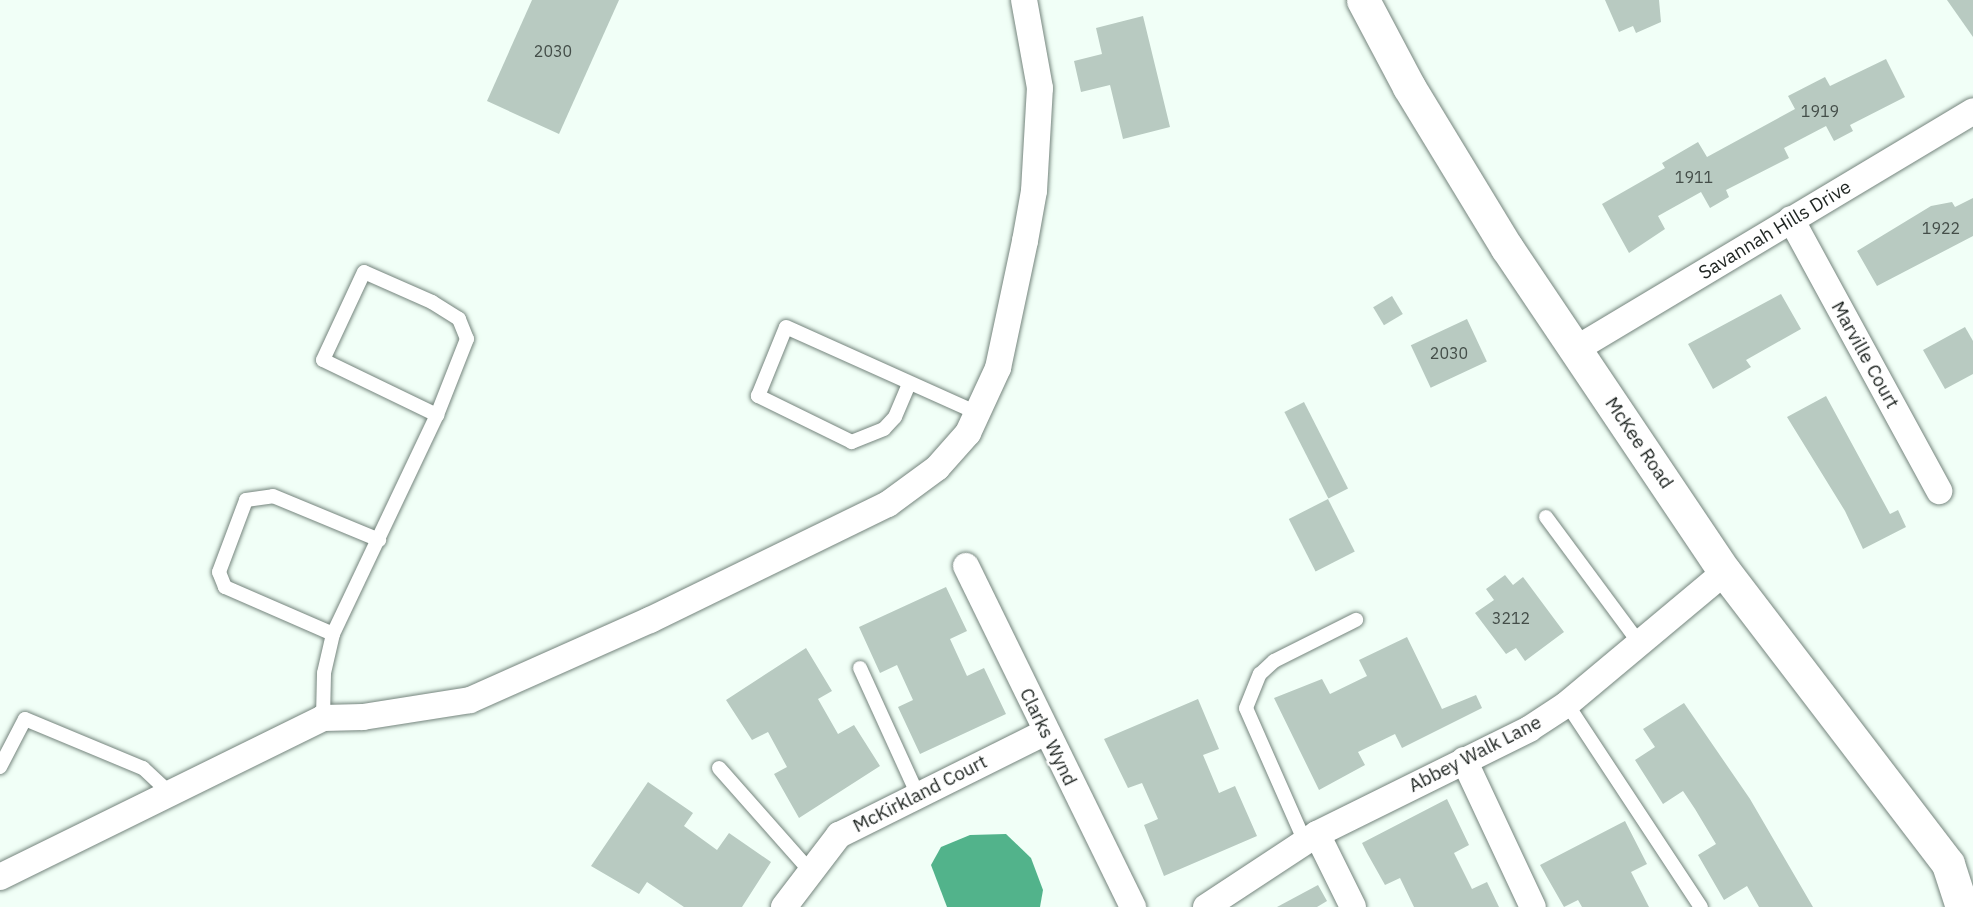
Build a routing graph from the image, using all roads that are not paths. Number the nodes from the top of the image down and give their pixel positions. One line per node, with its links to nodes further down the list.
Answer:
1 (1024, 0): 7 (street)
2 (1363, 0): 5 (street, McKee Road)
3 (1973, 111): 4 (street, Savannah Hills Drive)
4 (1791, 219): 5 (street, Savannah Hills Drive); 9 (street, Marville Court)
5 (1576, 349): 13 (street, McKee Road)
6 (909, 384): 6 (lane); 7 (lane)
7 (977, 413): 19 (street)
8 (437, 415): 8 (lane); 11 (lane)
9 (1939, 491)
10 (1546, 517): 16 (lane)
11 (379, 540): 15 (lane); 15 (lane)
12 (966, 566): 20 (street, Clarks Wynd)
13 (1725, 572): 16 (street, Abbey Walk Lane); 27 (street, McKee Road)
14 (1356, 620): 26 (lane)
15 (333, 634): 19 (lane)
16 (1640, 644): 18 (street, Abbey Walk Lane)
17 (860, 668): 24 (lane)
18 (1567, 704): 21 (street, Abbey Walk Lane); 35 (lane)
19 (323, 718): 25 (street)
20 (1044, 733): 24 (street, McKirkland Court); 31 (street, Clarks Wynd)
21 (1464, 760): 26 (street, Abbey Walk Lane); 34 (street)
22 (0, 767): 25 (lane)
23 (719, 768): 28 (lane)
24 (917, 793): 28 (street, McKirkland Court)
25 (172, 795): 29 (street)
26 (1311, 838): 32 (street, Abbey Walk Lane); 33 (street)
27 (1960, 870): 36 (street, McKee Road)
28 (811, 872): 30 (street, McKirkland Court)
29 (0, 877)
30 (784, 907)
31 (1133, 907)
32 (1206, 907)
33 (1353, 907)
34 (1532, 907)
35 (1702, 907)
36 (1962, 907)

